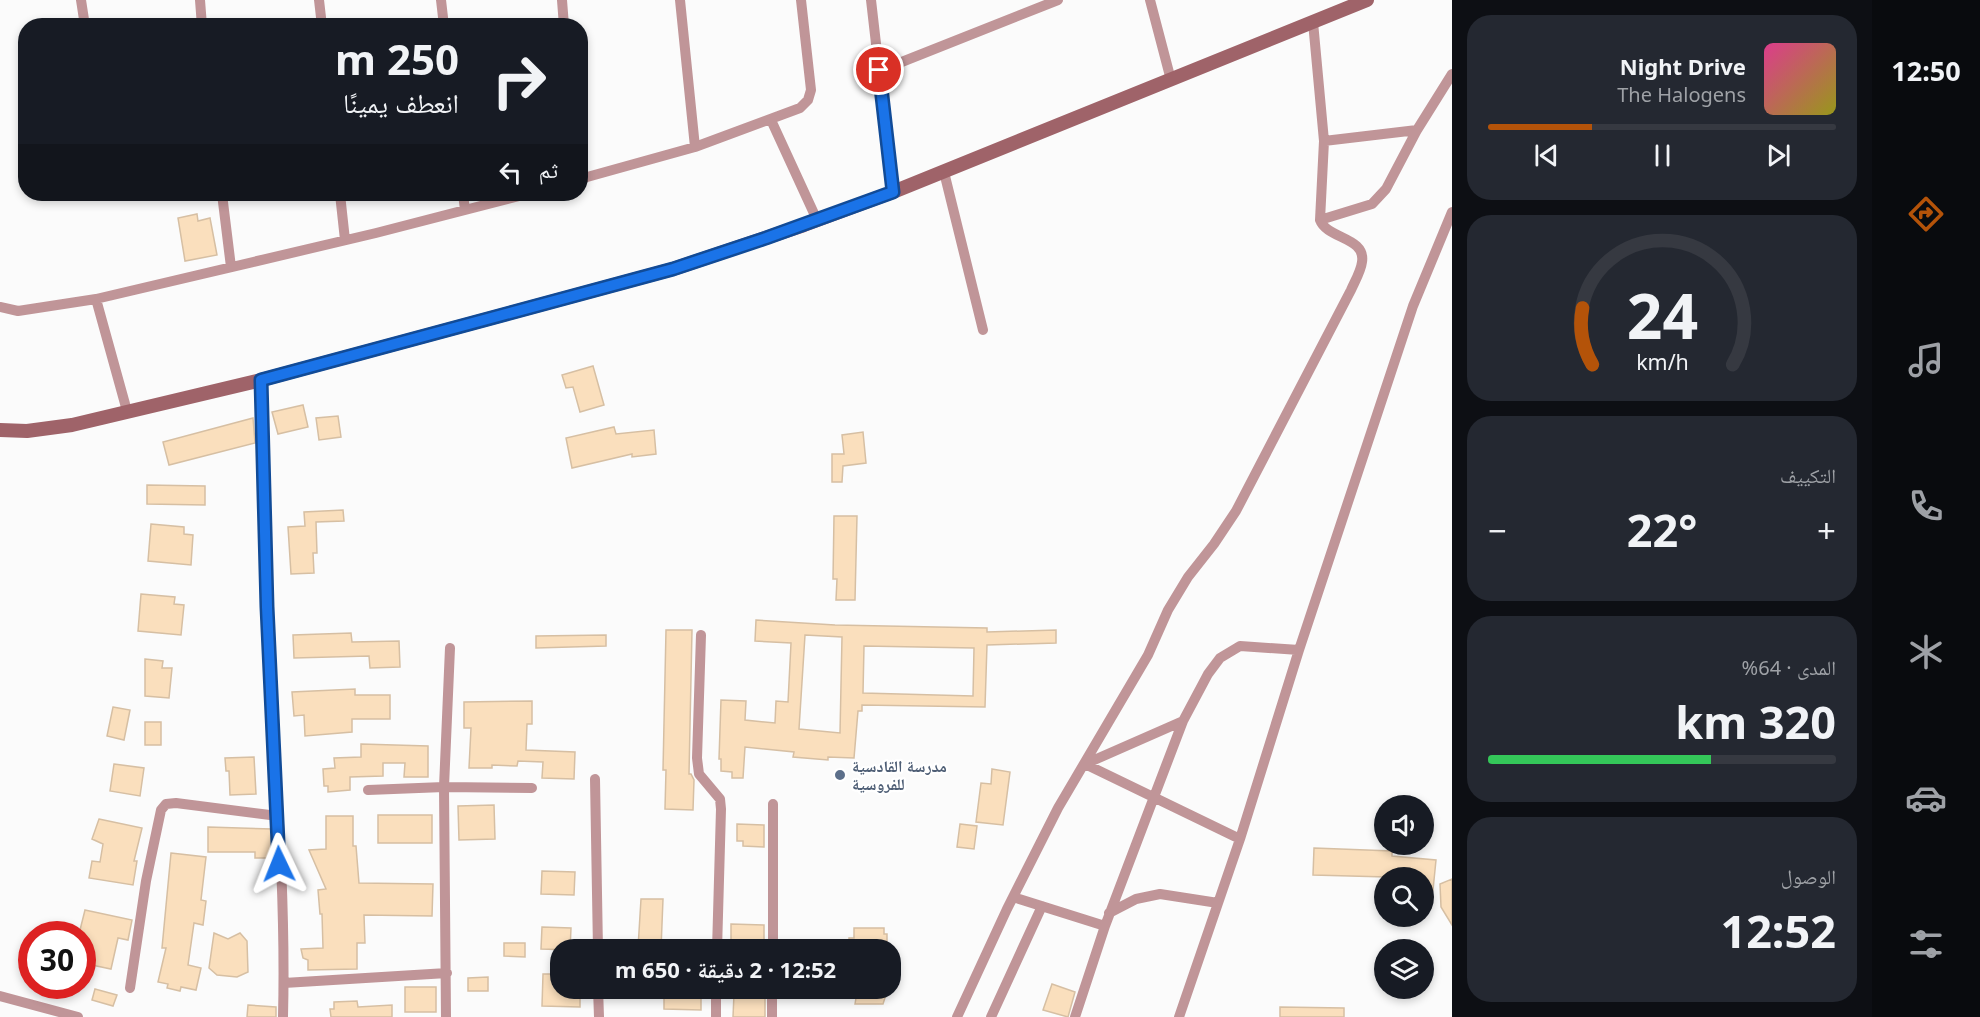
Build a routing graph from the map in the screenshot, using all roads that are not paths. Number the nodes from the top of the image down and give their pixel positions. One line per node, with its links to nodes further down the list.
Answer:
1 (81, 0): 12 (street)
2 (200, 0): 13 (street)
3 (319, 0): 14 (street)
4 (441, 0): 15 (street)
5 (562, 0): 16 (street)
6 (680, 0): 24 (street)
7 (801, 0): 21 (street)
8 (871, 0): 18 (street)
9 (1058, 0): 18 (street)
10 (1150, 0): 20 (street)
11 (1367, 0): 17 (street)
12 (84, 18)
13 (201, 18)
14 (321, 18)
15 (443, 18)
16 (563, 18)
17 (1312, 22): 20 (street); 23 (street)
18 (879, 70): 27 (street)
19 (1452, 74): 22 (street)
20 (1171, 80): 25 (street)
21 (771, 120): 24 (street); 34 (street)
22 (1417, 130): 23 (street); 35 (street)
23 (1324, 141): 35 (street)
24 (695, 147): 26 (street)
25 (944, 172): 27 (street); 40 (street)
26 (588, 177)
27 (893, 192): 34 (street)
28 (223, 201): 37 (street)
29 (341, 201): 36 (street)
30 (464, 201): 32 (street)
31 (499, 201): 32 (street)
32 (465, 210): 36 (street)
33 (1452, 212): 46 (street)
34 (818, 220): 41 (street)
35 (1320, 220): 48 (street)
36 (345, 240): 37 (street)
37 (231, 267): 38 (street)
38 (96, 299): 39 (street); 42 (street)
39 (0, 307)
40 (983, 330)
41 (261, 380): 42 (street); 55 (street)
42 (127, 411): 43 (street)
43 (0, 430)
44 (701, 635): 63 (street)
45 (450, 648): 50 (street)
46 (1299, 650): 47 (street); 56 (street)
47 (1183, 721): 48 (street); 53 (street)
48 (1085, 764): 53 (street); 57 (street)
49 (595, 779): 62 (street)
50 (444, 787): 51 (street); 52 (street); 65 (street)
51 (532, 788)
52 (368, 790)
53 (1154, 797): 56 (street); 60 (street)
54 (773, 804): 64 (street)
55 (278, 816): 66 (street); 67 (street)
56 (1240, 839): 58 (street)
57 (1013, 897): 59 (street); 78 (street)
58 (1218, 903): 60 (street); 81 (street)
59 (1042, 906): 61 (street); 79 (street)
60 (1109, 913): 61 (street)
61 (1105, 926): 80 (street)
62 (598, 939)
63 (717, 939)
64 (773, 939)
65 (447, 973): 66 (street); 74 (street)
66 (284, 983): 73 (street)
67 (130, 988)
68 (0, 996): 72 (street)
69 (598, 999): 75 (street)
70 (716, 999): 76 (street)
71 (772, 999): 77 (street)
72 (78, 1017)
73 (283, 1017)
74 (446, 1017)
75 (599, 1017)
76 (716, 1017)
77 (772, 1017)
78 (957, 1017)
79 (991, 1017)
80 (1075, 1017)
81 (1179, 1017)

